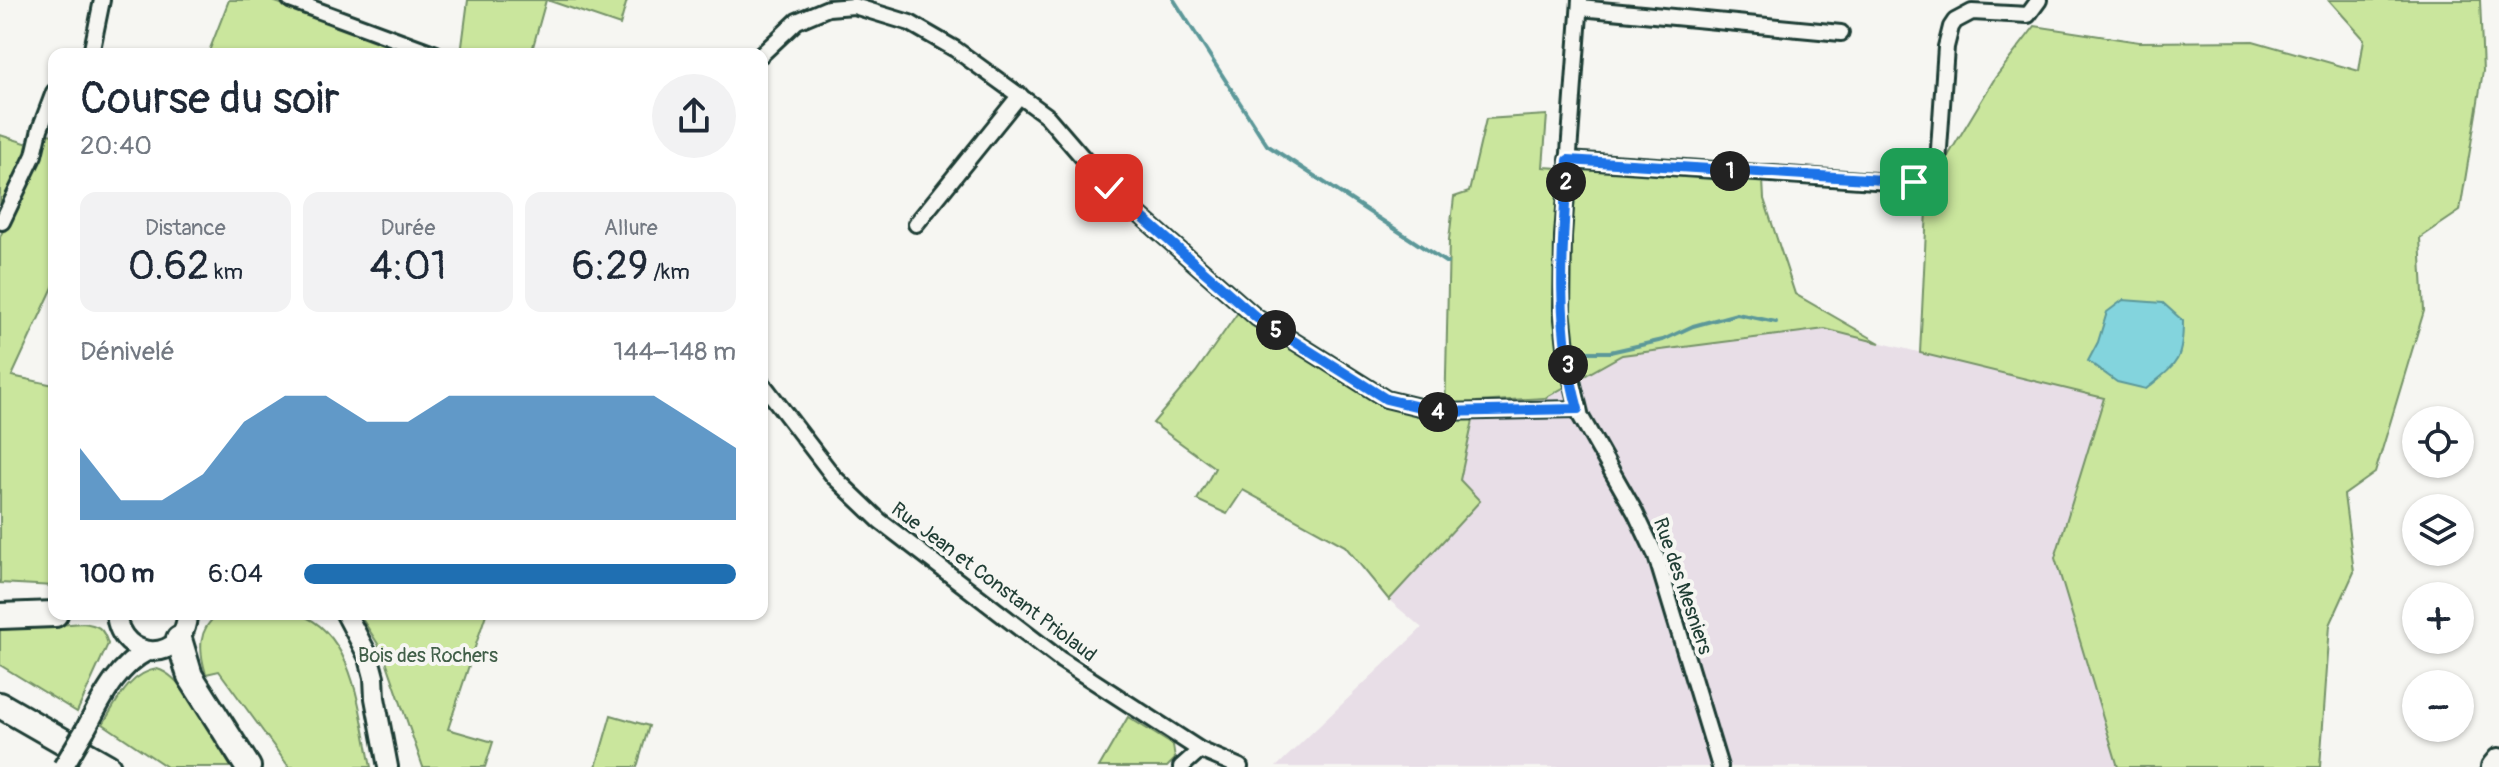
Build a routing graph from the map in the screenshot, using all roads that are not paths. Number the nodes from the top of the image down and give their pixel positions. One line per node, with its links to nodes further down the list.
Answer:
1 (102, 0): 6 (street)
2 (290, 0): 7 (street)
3 (2039, 0): 11 (street)
4 (1580, 4): 5 (street); 11 (street, Rue des Mesniers)
5 (1841, 33)
6 (92, 48)
7 (420, 48)
8 (768, 48): 9 (street)
9 (1020, 95): 13 (street); 15 (street)
10 (48, 108): 12 (street)
11 (1568, 160): 15 (street, Rue des Mesniers)
12 (2, 222)
13 (916, 224)
14 (768, 391): 28 (street, Rue Jean et Constant Priolaud)
15 (1578, 409): 38 (street, Rue des Mesniers)
16 (48, 614): 17 (highway)
17 (0, 616)
18 (116, 620): 22 (street)
19 (336, 620): 25 (street)
20 (349, 620): 25 (street)
21 (186, 623): 23 (street); 34 (highway)
22 (123, 637): 23 (street); 24 (street)
23 (147, 651): 24 (street)
24 (108, 688): 31 (street, bridge)
25 (375, 698): 35 (street)
26 (0, 705): 33 (highway)
27 (0, 724): 32 (highway)
28 (1200, 750): 30 (street, Rue Jean et Constant Priolaud); 36 (street)
29 (2499, 761): 39 (highway)
30 (1224, 763): 37 (street, Rue Jean et Constant Priolaud)
31 (63, 767)
32 (79, 767)
33 (108, 767)
34 (248, 767)
35 (388, 767)
36 (1181, 767)
37 (1240, 767)
38 (1720, 767)
39 (2494, 767)

